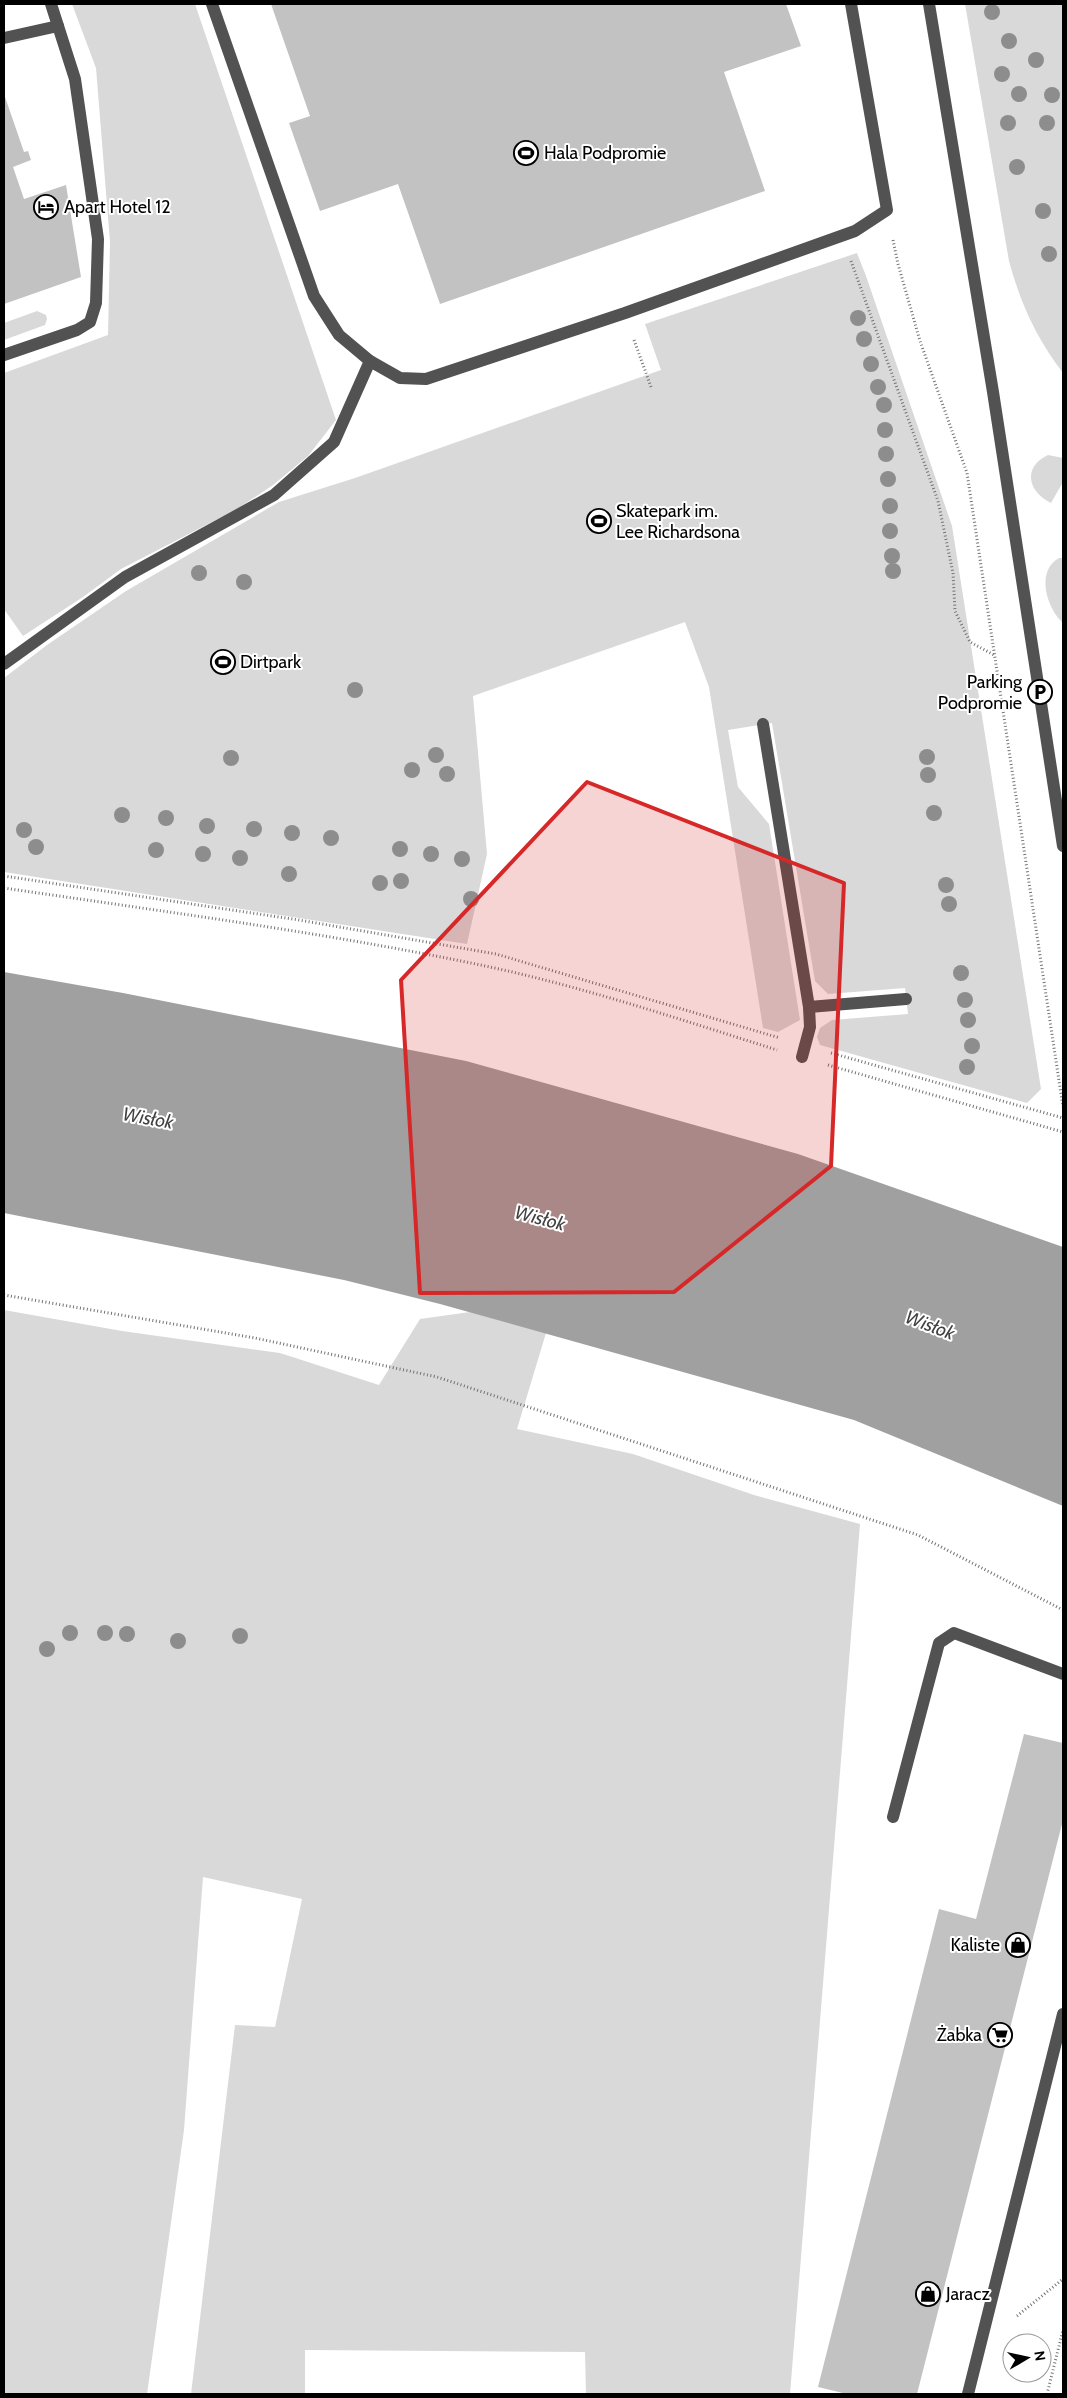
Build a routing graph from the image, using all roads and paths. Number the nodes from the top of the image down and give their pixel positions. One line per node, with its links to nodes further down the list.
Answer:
1 (51, 4): 5 (lane)
2 (212, 4): 11 (lane)
3 (851, 4): 7 (lane)
4 (929, 4): 16 (lane)
5 (58, 26): 6 (lane); 10 (lane)
6 (4, 38)
7 (842, 235): 9 (lane); 13 (path)
8 (898, 264): 13 (path)
9 (625, 313): 11 (lane); 12 (path)
10 (4, 355)
11 (370, 361): 14 (lane)
12 (651, 387)
13 (994, 656): 22 (path)
14 (4, 664)
15 (762, 724): 20 (lane)
16 (1063, 846)
17 (4, 876): 21 (path)
18 (4, 888): 21 (path)
19 (906, 999): 20 (lane)
20 (809, 1007): 21 (lane)
21 (803, 1051): 23 (path); 24 (path)
22 (1063, 1107)
23 (1063, 1118)
24 (1063, 1132)
25 (4, 1295): 26 (path)
26 (1063, 1610)
27 (1063, 1674): 28 (lane)
28 (893, 1817)
29 (1063, 2014): 32 (lane)
30 (1063, 2279): 32 (path)
31 (1063, 2330): 34 (path)
32 (980, 2345): 33 (lane)
33 (968, 2394)
34 (1047, 2394)

